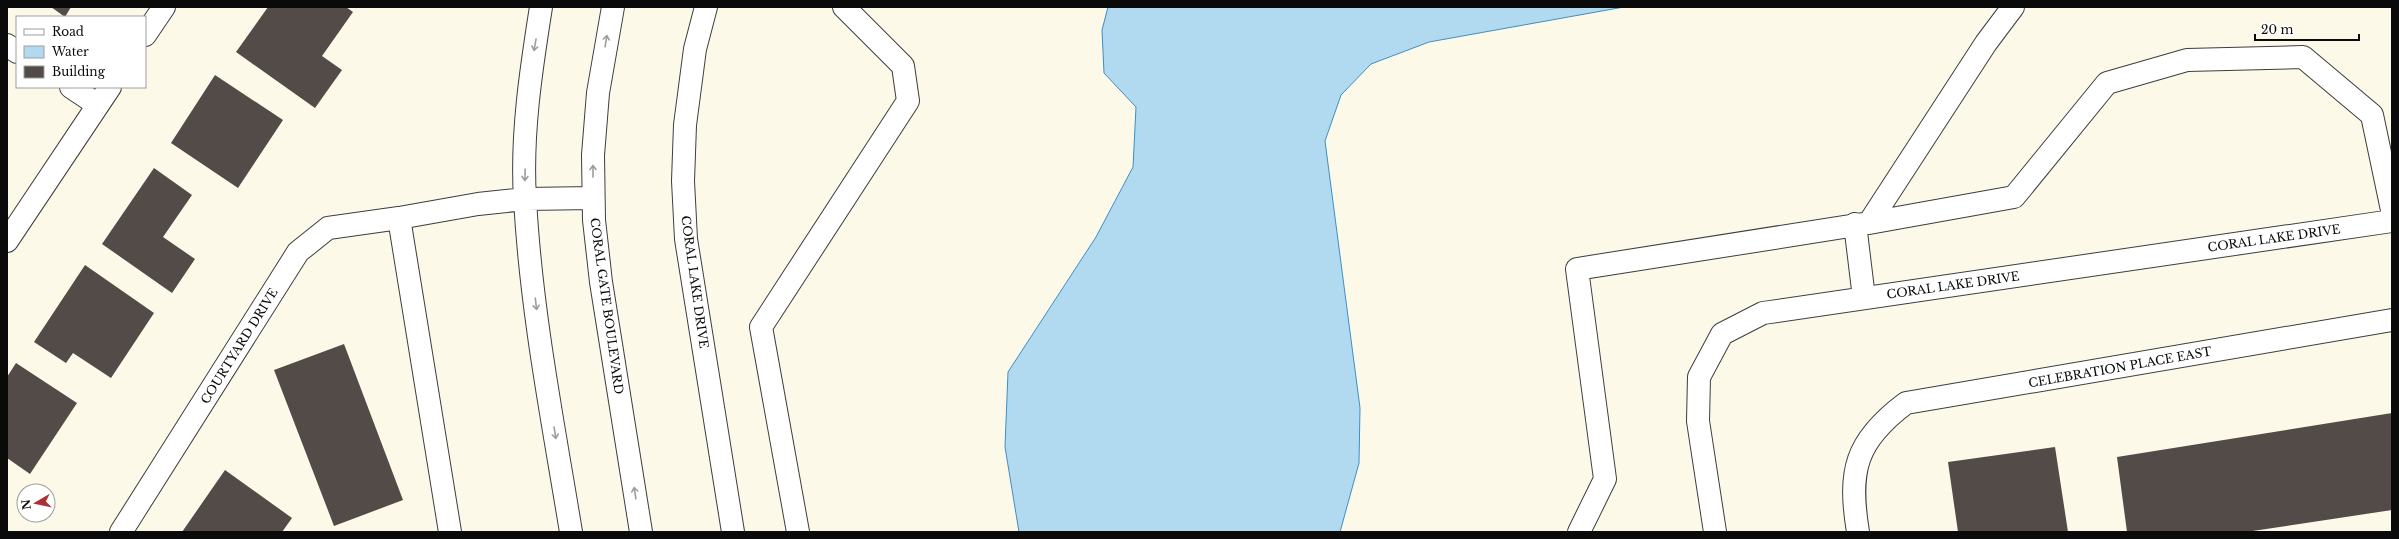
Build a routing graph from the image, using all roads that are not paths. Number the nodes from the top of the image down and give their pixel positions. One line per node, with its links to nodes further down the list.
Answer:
1 (164, 7): 7 (street)
2 (541, 7): 14 (street, one-way to 14)
3 (613, 7): 13 (street, CORAL GATE BOULEVARD, one-way to 3)
4 (706, 7): 26 (street, CORAL LAKE DRIVE)
5 (844, 7): 27 (street)
6 (2013, 7): 18 (street)
7 (146, 34)
8 (7, 45): 9 (street)
9 (16, 51)
10 (72, 88): 12 (street)
11 (109, 88): 12 (street)
12 (98, 105): 19 (street)
13 (593, 198): 14 (street, COURTYARD DRIVE); 25 (street, CORAL GATE BOULEVARD, one-way to 13)
14 (525, 199): 16 (street, COURTYARD DRIVE); 24 (street, one-way to 24)
15 (2392, 210): 18 (street)
16 (399, 218): 22 (street, COURTYARD DRIVE); 23 (street)
17 (2392, 221): 20 (street, CORAL LAKE DRIVE)
18 (1862, 223): 20 (street); 28 (street)
19 (7, 241)
20 (1864, 298): 29 (street, CORAL LAKE DRIVE)
21 (2392, 320): 30 (street, CELEBRATION PLACE EAST)
22 (120, 532)
23 (450, 532)
24 (571, 532)
25 (641, 532)
26 (733, 532)
27 (798, 532)
28 (1579, 532)
29 (1716, 532)
30 (1858, 532)

